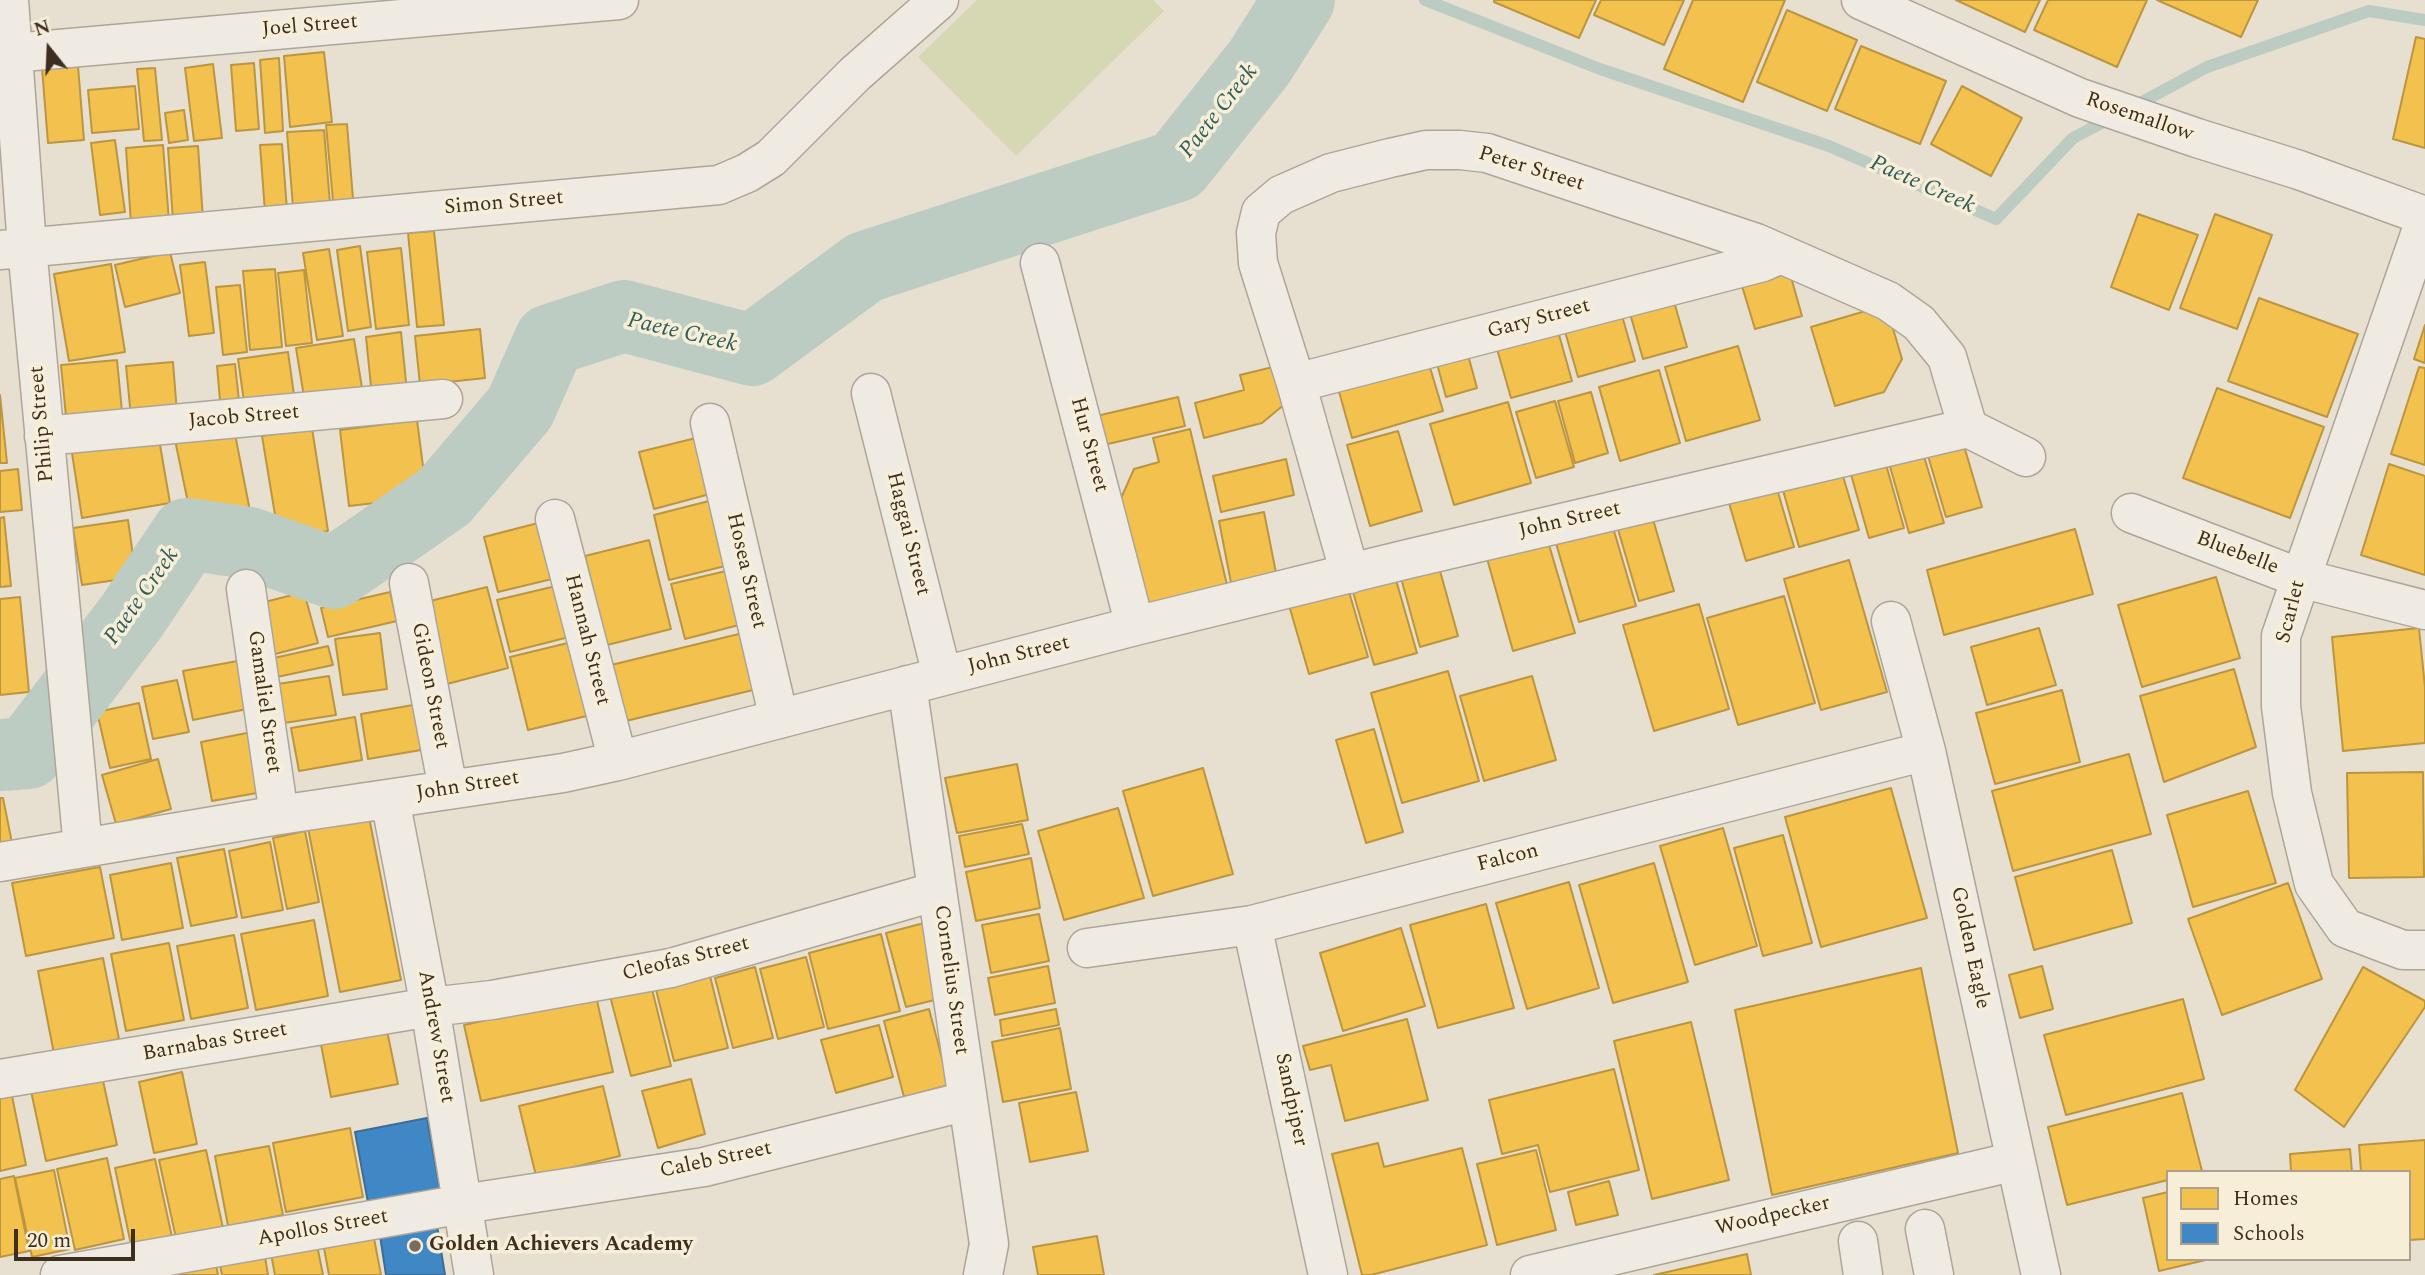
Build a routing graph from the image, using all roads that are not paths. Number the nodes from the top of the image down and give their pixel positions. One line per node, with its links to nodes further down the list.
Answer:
1 (9, 0): 5 (street, Philip Street)
2 (619, 0): 5 (street, Joel Street)
3 (939, 0): 7 (street, Simon Street)
4 (1861, 0): 6 (street, Rosemallow)
5 (7, 54): 7 (street, Philip Street)
6 (2425, 218): 20 (street, Scarlet)
7 (14, 248): 15 (street, Philip Street)
8 (1781, 254): 10 (street, Gary Street); 10 (street, Peter Street); 14 (street, Peter Street)
9 (1040, 263): 25 (street, Hur Street)
10 (1296, 383): 19 (street, Peter Street)
11 (871, 393): 26 (street, Haggai Street)
12 (443, 399): 15 (street, Jacob Street)
13 (710, 423): 27 (street, Hosea Street)
14 (1968, 428): 16 (street); 19 (street, John Street)
15 (44, 436): 33 (street, Philip Street)
16 (2026, 457)
17 (2132, 513): 20 (street, Bluebelle)
18 (555, 519): 29 (street, Hannah Street)
19 (1350, 574): 25 (street, John Street)
20 (2300, 578): 23 (street, Bluebelle); 38 (street, Scarlet)
21 (409, 583): 30 (street, Gideon Street)
22 (246, 589): 32 (street, Gamaliel Street)
23 (2425, 610)
24 (1891, 621): 28 (street, Golden Eagle)
25 (1135, 626): 26 (street, John Street)
26 (925, 680): 27 (street, John Street); 35 (street, Cornelius Street)
27 (779, 719): 29 (street, John Street)
28 (1926, 751): 36 (street, Falcon); 42 (street, Golden Eagle)
29 (618, 761): 30 (street, John Street)
30 (448, 789): 31 (street, John Street)
31 (390, 799): 32 (street, John Street); 39 (street, Andrew Street)
32 (279, 816): 33 (street, John Street)
33 (83, 848): 34 (street, John Street)
34 (0, 862)
35 (937, 891): 39 (street, Cleofas Street); 41 (street, Cornelius Street)
36 (1252, 925): 37 (street, Falcon); 48 (street, Sandpiper)
37 (1087, 948)
38 (2425, 950)
39 (430, 1007): 40 (street, Barnabas Street); 43 (street, Andrew Street)
40 (0, 1079)
41 (967, 1101): 43 (street, Caleb Street); 47 (street, Cornelius Street)
42 (2016, 1161): 49 (street, Woodpecker); 51 (street, Golden Eagle)
43 (463, 1204): 45 (street, Apollos Street); 46 (street, Andrew Street)
44 (1925, 1228): 50 (street)
45 (60, 1275)
46 (474, 1275)
47 (983, 1275)
48 (1328, 1275)
49 (1530, 1275)
50 (1934, 1275)
51 (2041, 1275)

